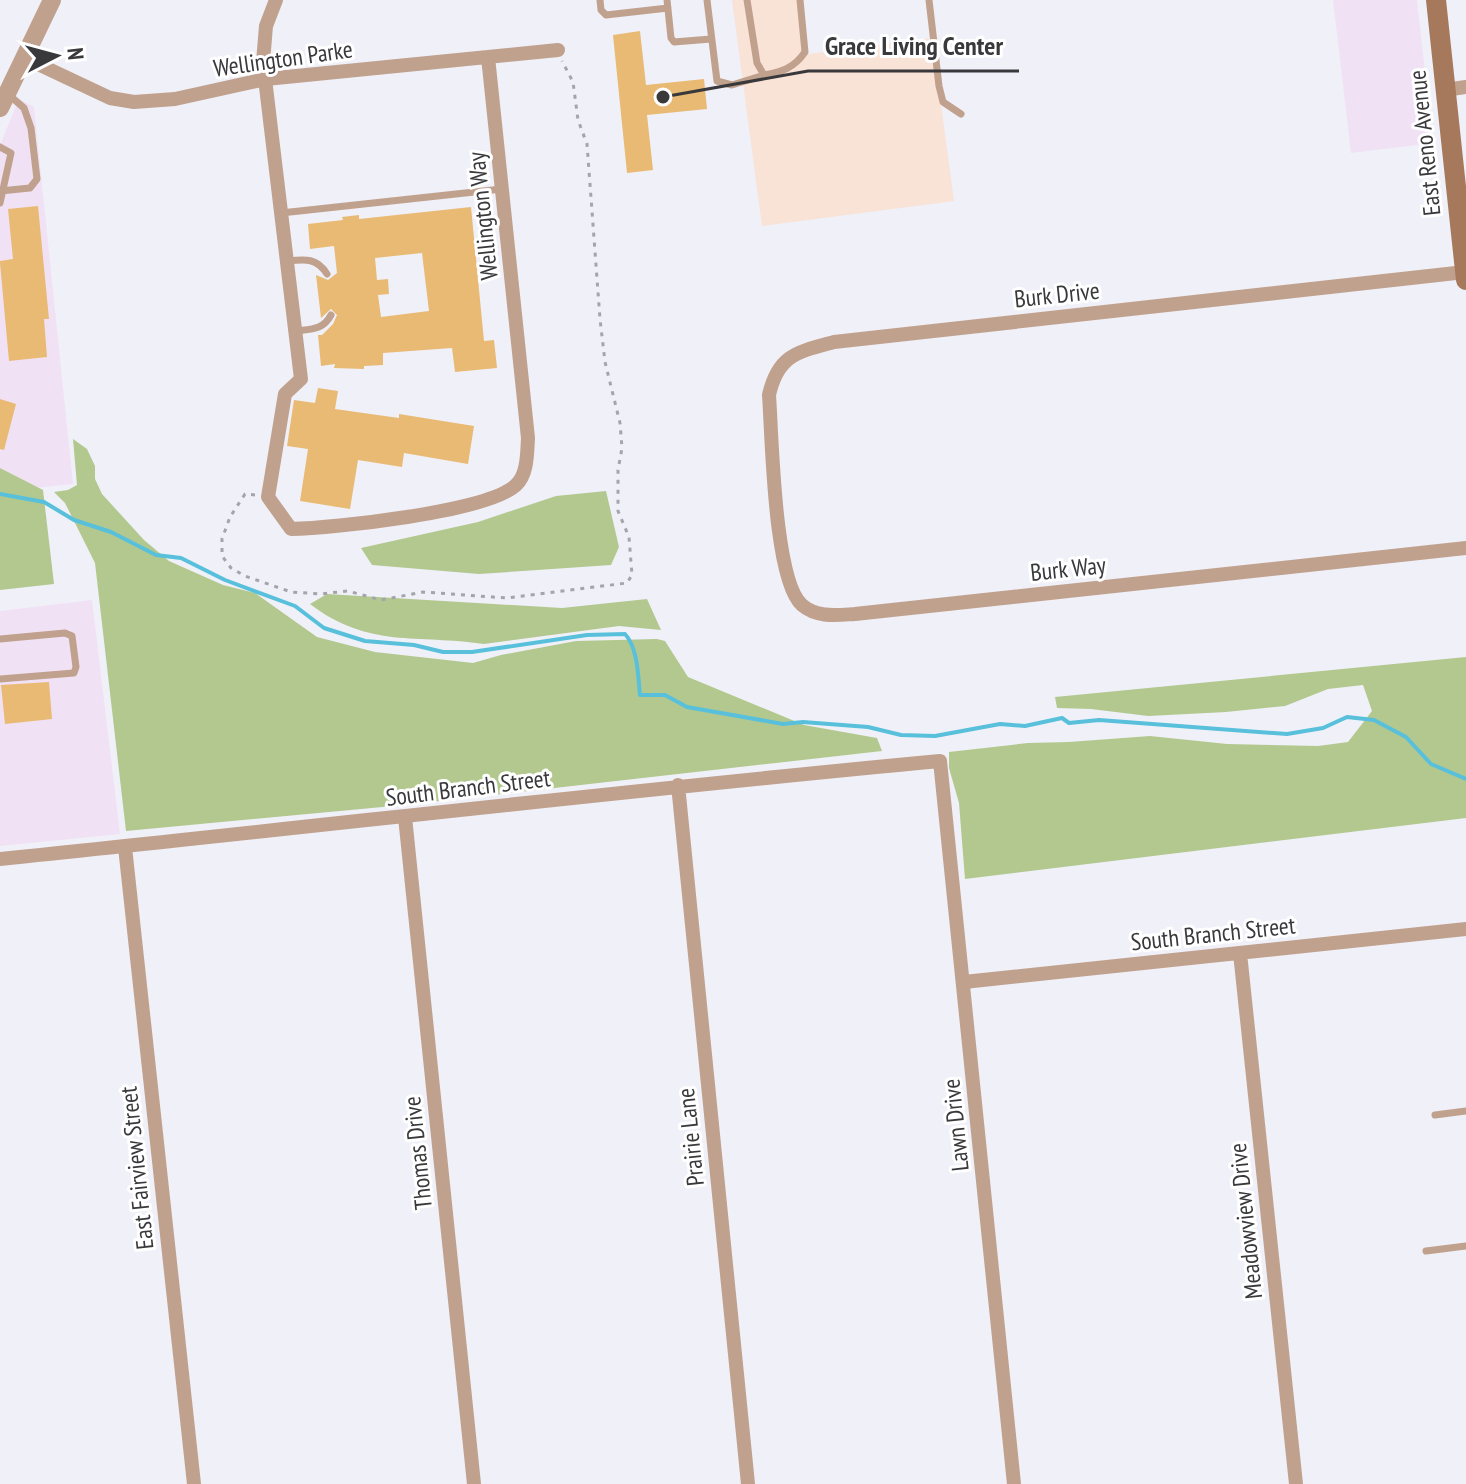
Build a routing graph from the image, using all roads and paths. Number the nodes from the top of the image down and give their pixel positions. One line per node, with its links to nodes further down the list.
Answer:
1 (52, 0): 14 (street)
2 (276, 0): 17 (street)
3 (600, 0): 11 (lane)
4 (640, 0): 11 (lane)
5 (707, 0): 12 (lane)
6 (747, 0): 16 (lane)
7 (800, 0): 16 (lane)
8 (929, 0): 21 (lane)
9 (1436, 0): 19 (main road, East Reno Avenue)
10 (667, 4): 11 (lane); 12 (lane)
11 (642, 11)
12 (711, 39): 16 (lane)
13 (558, 50): 15 (street, Wellington Parke); 35 (path)
14 (23, 57): 17 (street, Wellington Parke); 20 (street)
15 (488, 57): 17 (street, Wellington Parke); 23 (street, Wellington Way)
16 (764, 75)
17 (266, 79): 27 (street)
18 (1466, 87): 19 (street)
19 (1445, 90): 25 (main road, East Reno Avenue)
20 (3, 101): 24 (lane)
21 (961, 114)
22 (0, 147): 24 (lane)
23 (502, 189): 27 (lane); 35 (street, Wellington Way)
24 (1, 191): 26 (lane)
25 (1462, 200): 28 (main road, East Reno Avenue)
26 (0, 203)
27 (281, 213): 29 (street)
28 (1465, 258): 31 (main road, East Reno Avenue); 34 (street, Burk Drive)
29 (287, 261): 30 (lane); 33 (street)
30 (327, 274)
31 (1466, 280)
32 (331, 315): 33 (lane)
33 (296, 331): 35 (street)
34 (775, 485): 36 (street, Burk Way)
35 (268, 497)
36 (1466, 548)
37 (0, 639): 38 (lane)
38 (0, 679)
39 (940, 761): 40 (street, South Branch Street); 46 (street, Lawn Drive)
40 (678, 785): 41 (street, South Branch Street); 53 (street, Prairie Lane)
41 (405, 817): 42 (street, South Branch Street); 52 (street, Thomas Drive)
42 (125, 847): 43 (street, South Branch Street); 51 (street, East Fairview Street)
43 (0, 859)
44 (1466, 929): 45 (street, South Branch Street)
45 (1240, 953): 46 (street, South Branch Street); 55 (street, Meadowview Drive)
46 (964, 982): 54 (street, Lawn Drive)
47 (1466, 1111): 48 (lane)
48 (1435, 1115)
49 (1466, 1246): 50 (lane)
50 (1426, 1251)
51 (194, 1484)
52 (474, 1484)
53 (748, 1484)
54 (1014, 1484)
55 (1296, 1484)

